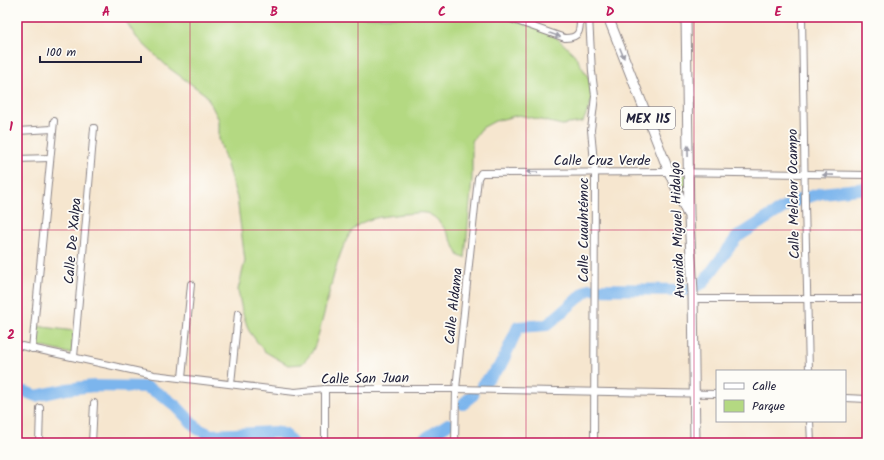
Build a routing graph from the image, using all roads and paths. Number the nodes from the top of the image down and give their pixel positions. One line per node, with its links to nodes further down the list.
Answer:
1 (505, 17): 2 (street, one-way to 2)
2 (580, 17)
3 (589, 17): 16 (street, Calle Cuauhtémoc)
4 (608, 17): 13 (main road, MEX 115, one-way to 13)
5 (686, 17): 14 (main road, Avenida Miguel Hidalgo / MEX 115, one-way to 5)
6 (802, 17): 17 (street, Calle Melchor Ocampo)
7 (54, 121): 9 (street)
8 (94, 128): 27 (street, Calle De Xalpa)
9 (53, 129): 10 (street); 11 (street)
10 (17, 131)
11 (50, 158): 12 (street); 26 (street)
12 (17, 159)
13 (669, 172): 14 (street, Calle Cruz Verde); 16 (street, Calle Cruz Verde); 19 (main road, MEX 115)
14 (689, 172): 17 (street, Calle Cruz Verde); 19 (main road, Avenida Miguel Hidalgo / MEX 115)
15 (481, 173): 16 (street, Calle Cruz Verde, one-way to 15); 31 (street, Calle Aldama)
16 (595, 173): 33 (street, Calle Cuauhtémoc)
17 (805, 174): 18 (street, Calle Cruz Verde, one-way to 17); 22 (street, Calle Melchor Ocampo)
18 (867, 175)
19 (689, 218): 21 (main road, Avenida Miguel Hidalgo / MEX 115)
20 (191, 284): 29 (street)
21 (693, 296): 22 (street); 34 (main road, Avenida Miguel Hidalgo / MEX 115)
22 (807, 298): 23 (street); 28 (street, Calle Melchor Ocampo)
23 (867, 298)
24 (238, 313): 30 (street)
25 (17, 345): 26 (street, Calle San Juan)
26 (32, 348): 27 (street, Calle San Juan)
27 (74, 357): 29 (street, Calle San Juan)
28 (809, 370)
29 (182, 378): 30 (street, Calle San Juan)
30 (231, 384): 32 (street, Calle San Juan)
31 (456, 389): 32 (street, Calle San Juan); 33 (street, Calle San Juan); 44 (street, Calle Aldama)
32 (325, 390): 43 (street)
33 (595, 393): 34 (street, Calle San Juan); 45 (street, Calle Cuauhtémoc)
34 (694, 394): 35 (street, Calle San Juan); 46 (main road, Avenida Miguel Hidalgo / MEX 115)
35 (716, 394)
36 (846, 398): 37 (street)
37 (867, 398)
38 (94, 403): 42 (street)
39 (40, 408): 41 (street)
40 (810, 422): 47 (street)
41 (40, 443)
42 (92, 443)
43 (325, 443)
44 (455, 443)
45 (594, 443)
46 (696, 443)
47 (811, 443)

